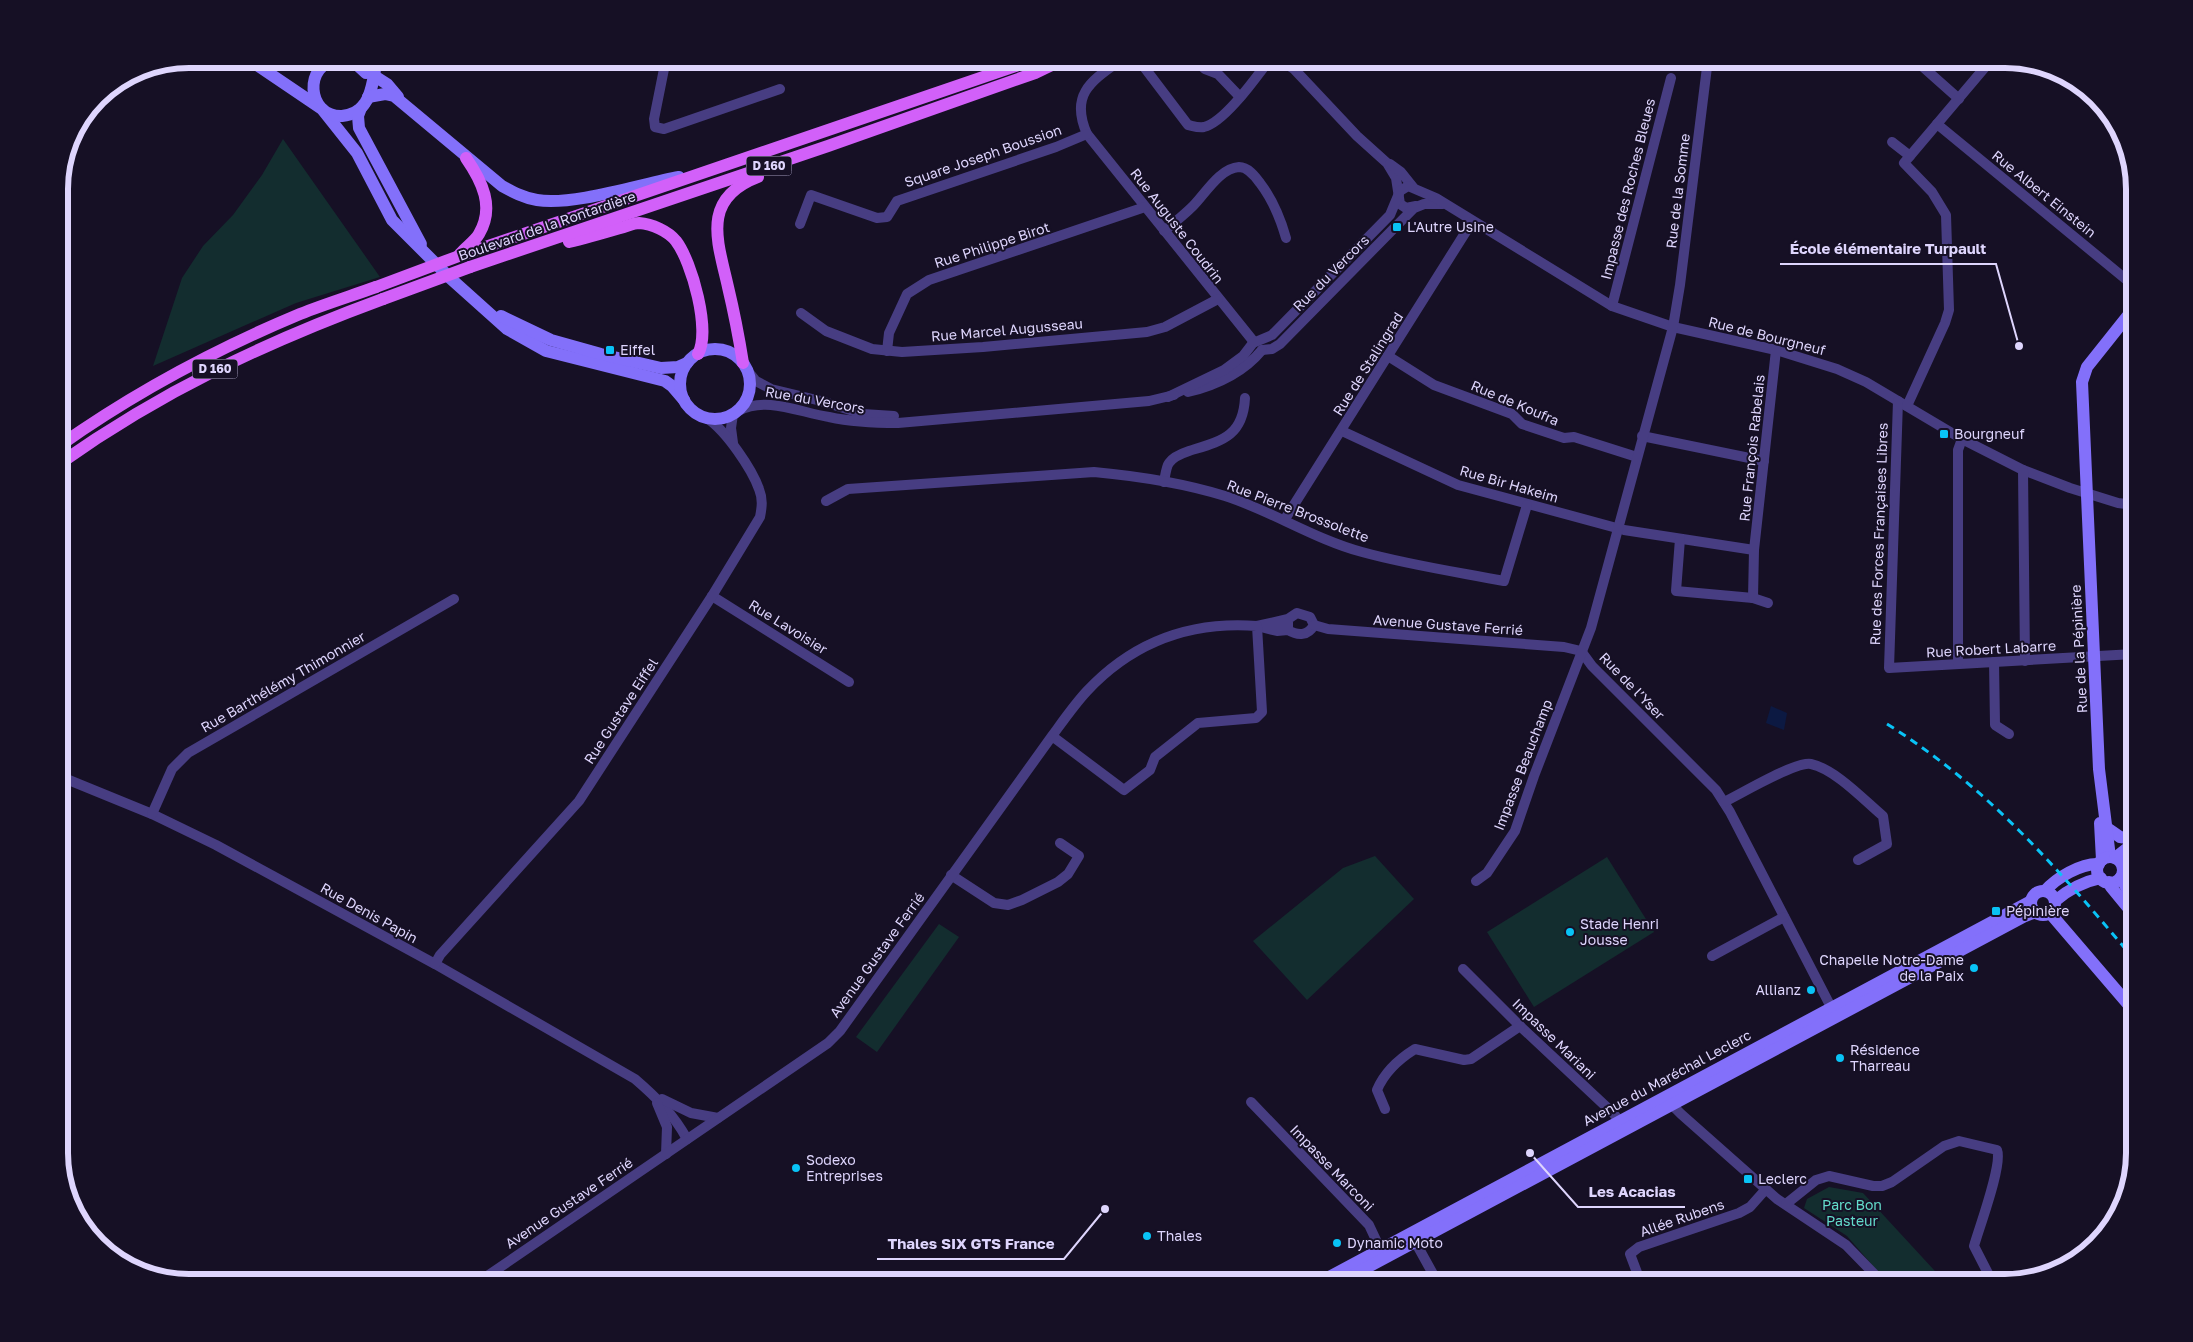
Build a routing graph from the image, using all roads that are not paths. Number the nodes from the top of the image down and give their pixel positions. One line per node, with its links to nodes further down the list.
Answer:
1 (262, 68): 22 (main road)
2 (320, 68): 22 (main road)
3 (360, 68): 20 (main road)
4 (365, 68): 21 (main road)
5 (664, 68): 17 (street)
6 (1010, 68): 30 (main road, Boulevard de la Rontardière / D 160)
7 (1045, 68): 26 (main road, Boulevard de la Rontardière / D 160)
8 (1110, 68): 24 (street)
9 (1145, 68): 18 (street)
10 (1204, 68): 18 (street)
11 (1263, 68): 18 (street)
12 (1292, 68): 29 (street, Rue de Bourgneuf)
13 (1707, 68): 49 (street, Rue de la Somme)
14 (1924, 68): 19 (street)
15 (1984, 68): 19 (street)
16 (1671, 78): 46 (street, Impasse des Roches Bleues)
17 (780, 89)
18 (1240, 97)
19 (1959, 98): 23 (street)
20 (366, 99): 21 (main road); 22 (main road); 40 (main road)
21 (401, 101): 27 (main road)
22 (322, 108): 40 (main road)
23 (1937, 124): 28 (street); 43 (street, Rue Albert Einstein)
24 (1087, 134): 34 (street, Rue Auguste Coudrin); 37 (street, Square Joseph Boussion)
25 (1892, 142): 28 (street)
26 (828, 146): 41 (main road, Boulevard de la Rontardière / D 160); 56 (main road)
27 (466, 158): 30 (main road); 42 (main road)
28 (1907, 160): 59 (street)
29 (1387, 163): 31 (street, Rue de Bourgneuf); 32 (street, Rue de Bourgneuf)
30 (708, 171): 42 (main road, Boulevard de la Rontardière / D 160)
31 (1415, 189): 32 (street); 33 (street, Rue de Bourgneuf); 35 (street)
32 (1398, 196): 35 (street); 50 (street, Rue du Vercors)
33 (1444, 204): 35 (street); 36 (street, Rue de Bourgneuf)
34 (1145, 207): 38 (street, Rue Auguste Coudrin); 52 (street, Rue Philippe Birot)
35 (1414, 208): 50 (street, Rue du Vercors)
36 (1472, 222): 46 (street, Rue de Bourgneuf); 54 (street, Rue de Stalingrad)
37 (800, 224)
38 (1164, 231): 39 (street); 44 (street, Rue Auguste Coudrin)
39 (1286, 238)
40 (424, 251): 45 (main road)
41 (517, 252): 53 (main road); 69 (main road, Boulevard de la Rontardière / D 160, bridge)
42 (459, 256): 66 (main road, Boulevard de la Rontardière / D 160, bridge)
43 (2125, 279)
44 (1218, 299): 50 (street, Rue Auguste Coudrin); 52 (street, Rue Marcel Augusseau)
45 (477, 303): 55 (main road); 58 (main road)
46 (1612, 306): 49 (street, Rue de Bourgneuf)
47 (801, 313): 52 (street, Rue Marcel Augusseau)
48 (2125, 319): 73 (main road, Rue de la Pépinière)
49 (1673, 327): 51 (street, Rue de Bourgneuf); 64 (street, Rue de l’Yser)
50 (1255, 347): 61 (street, Rue du Vercors)
51 (1776, 350): 59 (street, Rue de Bourgneuf); 70 (street, Rue François Rabelais)
52 (888, 351)
53 (698, 354): 55 (main road); 56 (main road)
54 (1388, 356): 63 (street, Rue de Stalingrad); 68 (street, Rue de Koufra)
55 (687, 363): 58 (main road)
56 (745, 367): 60 (main road); 61 (street, Rue du Vercors)
57 (1244, 398): 72 (street)
58 (684, 400): 62 (main road)
59 (1902, 404): 65 (street, Rue de Bourgneuf); 95 (street, Rue des Forces Françaises Libres)
60 (736, 412): 61 (street, Rue du Vercors); 62 (main road); 67 (street, Rue Gustave Eiffel)
61 (978, 416)
62 (708, 418): 67 (street, Rue Gustave Eiffel)
63 (1342, 431): 76 (street, Rue Bir Hakeim); 77 (street, Rue de Stalingrad)
64 (1642, 436): 68 (street, Rue de l’Yser); 70 (street)
65 (1962, 439): 71 (street, Rue de Bourgneuf); 94 (street)
66 (68, 440)
67 (734, 446): 81 (street, Rue Gustave Eiffel)
68 (1637, 456): 78 (street, Rue de l’Yser)
69 (68, 458)
70 (1764, 461): 80 (street, Rue François Rabelais)
71 (2023, 470): 73 (street, Rue de Bourgneuf); 92 (street)
72 (1164, 482): 74 (street, Rue Pierre Brossolette); 77 (street, Rue Pierre Brossolette)
73 (2086, 493): 75 (street, Rue de Bourgneuf); 91 (main road, Rue de la Pépinière)
74 (826, 501)
75 (2125, 504)
76 (1527, 505): 77 (street, Rue Pierre Brossolette); 78 (street, Rue Bir Hakeim)
77 (1285, 520)
78 (1618, 529): 79 (street, Rue Bir Hakeim); 89 (street, Rue de l’Yser)
79 (1680, 539): 80 (street, Rue Bir Hakeim); 82 (street)
80 (1754, 550): 82 (street, Rue François Rabelais)
81 (712, 596): 96 (street, Rue Lavoisier); 119 (street, Rue Gustave Eiffel)
82 (1753, 598): 84 (street)
83 (454, 599): 102 (street, Rue Barthélémy Thimonnier)
84 (1768, 604)
85 (1288, 619): 86 (street, Avenue Gustave Ferrié); 87 (street); 88 (street)
86 (1257, 626): 88 (street, Avenue Gustave Ferrié); 98 (street, Avenue Gustave Ferrié); 98 (street)
87 (1314, 626): 88 (street); 89 (street, Avenue Gustave Ferrié)
88 (1288, 630)
89 (1581, 651): 100 (street, Rue de l’Yser); 111 (street, Impasse Beauchamp)
90 (2125, 655): 91 (street, Rue Robert Labarre)
91 (2094, 657): 92 (street, Rue Robert Labarre); 101 (main road, Rue de la Pépinière)
92 (2025, 661): 93 (street, Rue Robert Labarre)
93 (1994, 662): 94 (street, Rue Robert Labarre); 97 (street)
94 (1958, 664): 95 (street, Rue Robert Labarre)
95 (1889, 668)
96 (849, 682)
97 (2009, 734)
98 (1052, 736): 110 (street, Avenue Gustave Ferrié)
99 (68, 780): 102 (street, Rue Denis Papin)
100 (1724, 802): 107 (street); 117 (street, Rue de l’Yser)
101 (2102, 804): 103 (main road, Rue de la Pépinière); 109 (main road, Rue de la Pépinière)
102 (152, 814): 119 (street, Rue Denis Papin)
103 (2107, 828): 104 (main road); 109 (main road, Rue de la Pépinière)
104 (2126, 839)
105 (1060, 843): 110 (street)
106 (2126, 850): 109 (main road)
107 (1858, 860)
108 (2126, 861): 109 (main road)
109 (2110, 868): 112 (main road, Avenue du Maréchal Leclerc); 113 (main road); 114 (main road); 116 (main road)
110 (951, 876): 129 (street, Avenue Gustave Ferrié)
111 (1476, 881)
112 (2045, 891): 115 (main road, Avenue du Maréchal Leclerc); 116 (main road)
113 (2126, 891)
114 (2126, 905)
115 (2033, 907): 116 (main road, Avenue du Maréchal Leclerc); 122 (main road, Avenue du Maréchal Leclerc); 123 (main road, Avenue du Maréchal Leclerc)
116 (2052, 907): 121 (main road)
117 (1784, 916): 118 (street); 122 (street, Rue de l’Yser)
118 (1712, 956)
119 (434, 964): 125 (street, Rue Denis Papin)
120 (1463, 969): 124 (street, Impasse Mariani)
121 (2126, 1001)
122 (1831, 1007): 123 (street); 126 (main road, Avenue du Maréchal Leclerc)
123 (1823, 1024): 126 (main road, Avenue du Maréchal Leclerc)
124 (1520, 1026): 128 (street); 130 (street, Impasse Mariani)
125 (654, 1095): 129 (street, Rue Denis Papin); 131 (street, Rue Denis Papin); 132 (street, Rue Denis Papin)
126 (1673, 1098): 130 (main road, Avenue du Maréchal Leclerc); 133 (street)
127 (1251, 1102): 136 (street, Impasse Marconi)
128 (1385, 1109)
129 (718, 1118): 131 (street, Avenue Gustave Ferrié)
130 (1622, 1125): 135 (main road, Avenue du Maréchal Leclerc)
131 (688, 1139): 132 (street, Avenue Gustave Ferrié)
132 (666, 1154): 137 (street, Avenue Gustave Ferrié)
133 (1766, 1189): 134 (street); 141 (street, Allée Rubens)
134 (1786, 1204): 142 (street); 143 (street)
135 (1413, 1237): 136 (main road, Avenue du Maréchal Leclerc); 140 (street)
136 (1382, 1254): 138 (main road, Avenue du Maréchal Leclerc); 139 (main road, Avenue du Maréchal Leclerc)
137 (490, 1274)
138 (1338, 1274)
139 (1352, 1274)
140 (1433, 1274)
141 (1638, 1274)
142 (1874, 1274)
143 (1988, 1274)

